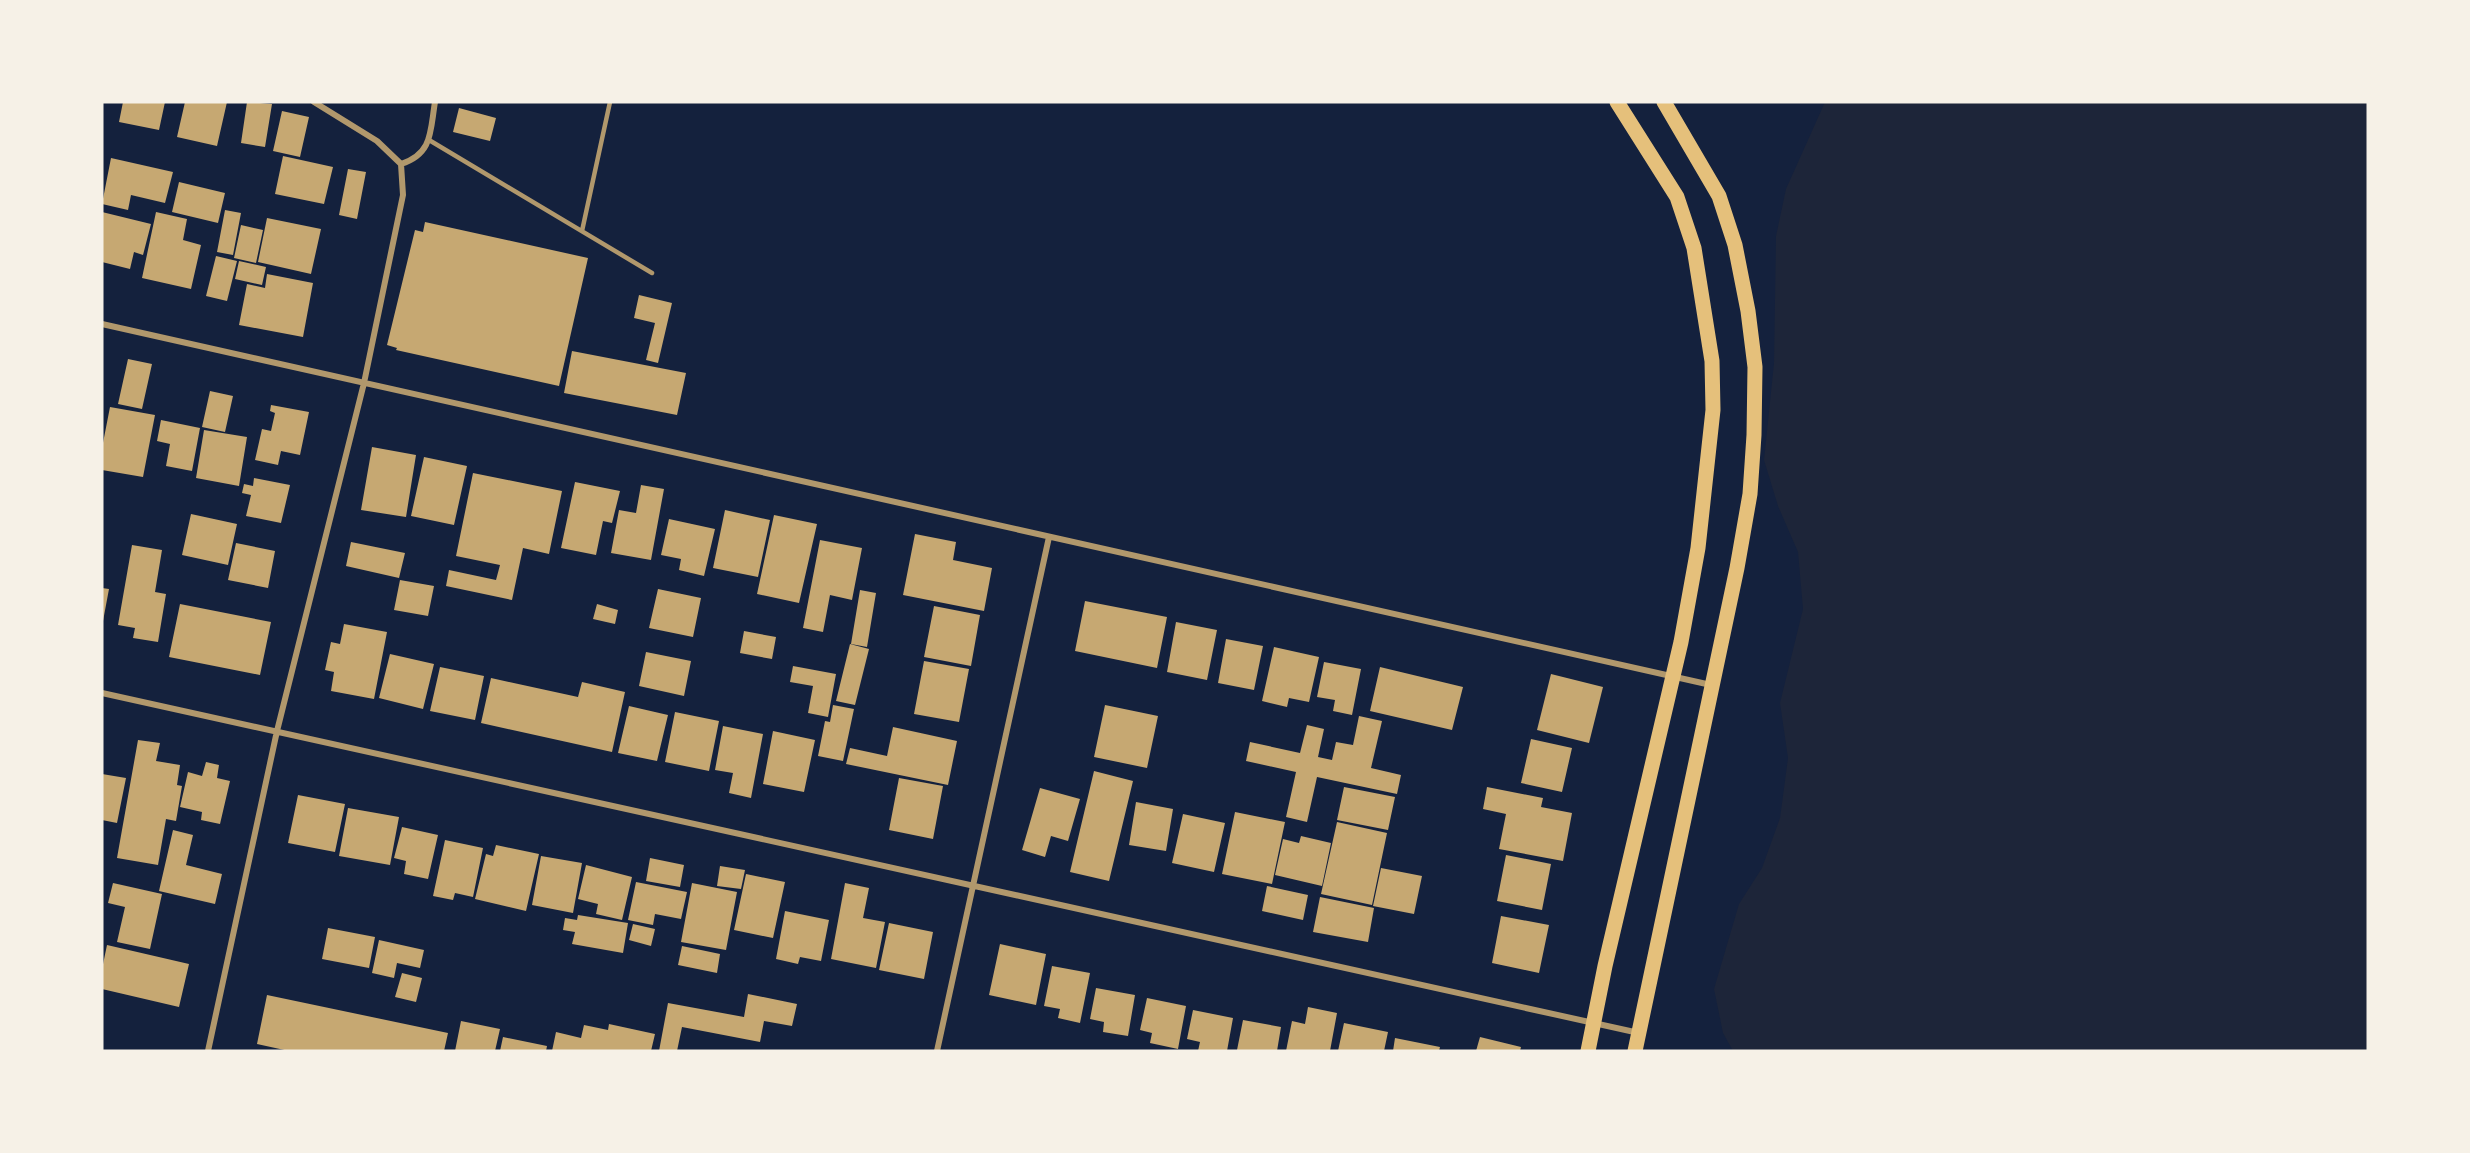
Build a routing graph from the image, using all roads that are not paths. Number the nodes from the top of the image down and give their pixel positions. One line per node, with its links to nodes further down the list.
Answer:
1 (314, 102): 7 (street)
2 (435, 102): 6 (street)
3 (610, 102): 8 (lane)
4 (1617, 102): 13 (main road)
5 (1664, 102): 14 (main road)
6 (429, 140): 7 (street); 8 (lane)
7 (401, 164): 11 (street)
8 (582, 231): 9 (lane)
9 (652, 273)
10 (102, 324): 11 (street)
11 (364, 383): 12 (street); 16 (street)
12 (1049, 537): 13 (street); 17 (street)
13 (1673, 676): 14 (street); 18 (main road)
14 (1712, 685): 19 (main road)
15 (102, 693): 16 (street)
16 (277, 731): 17 (street); 20 (street)
17 (973, 886): 18 (street); 21 (street)
18 (1594, 1023): 19 (street); 22 (main road)
19 (1639, 1033): 23 (main road)
20 (208, 1051)
21 (937, 1051)
22 (1588, 1051)
23 (1635, 1051)

